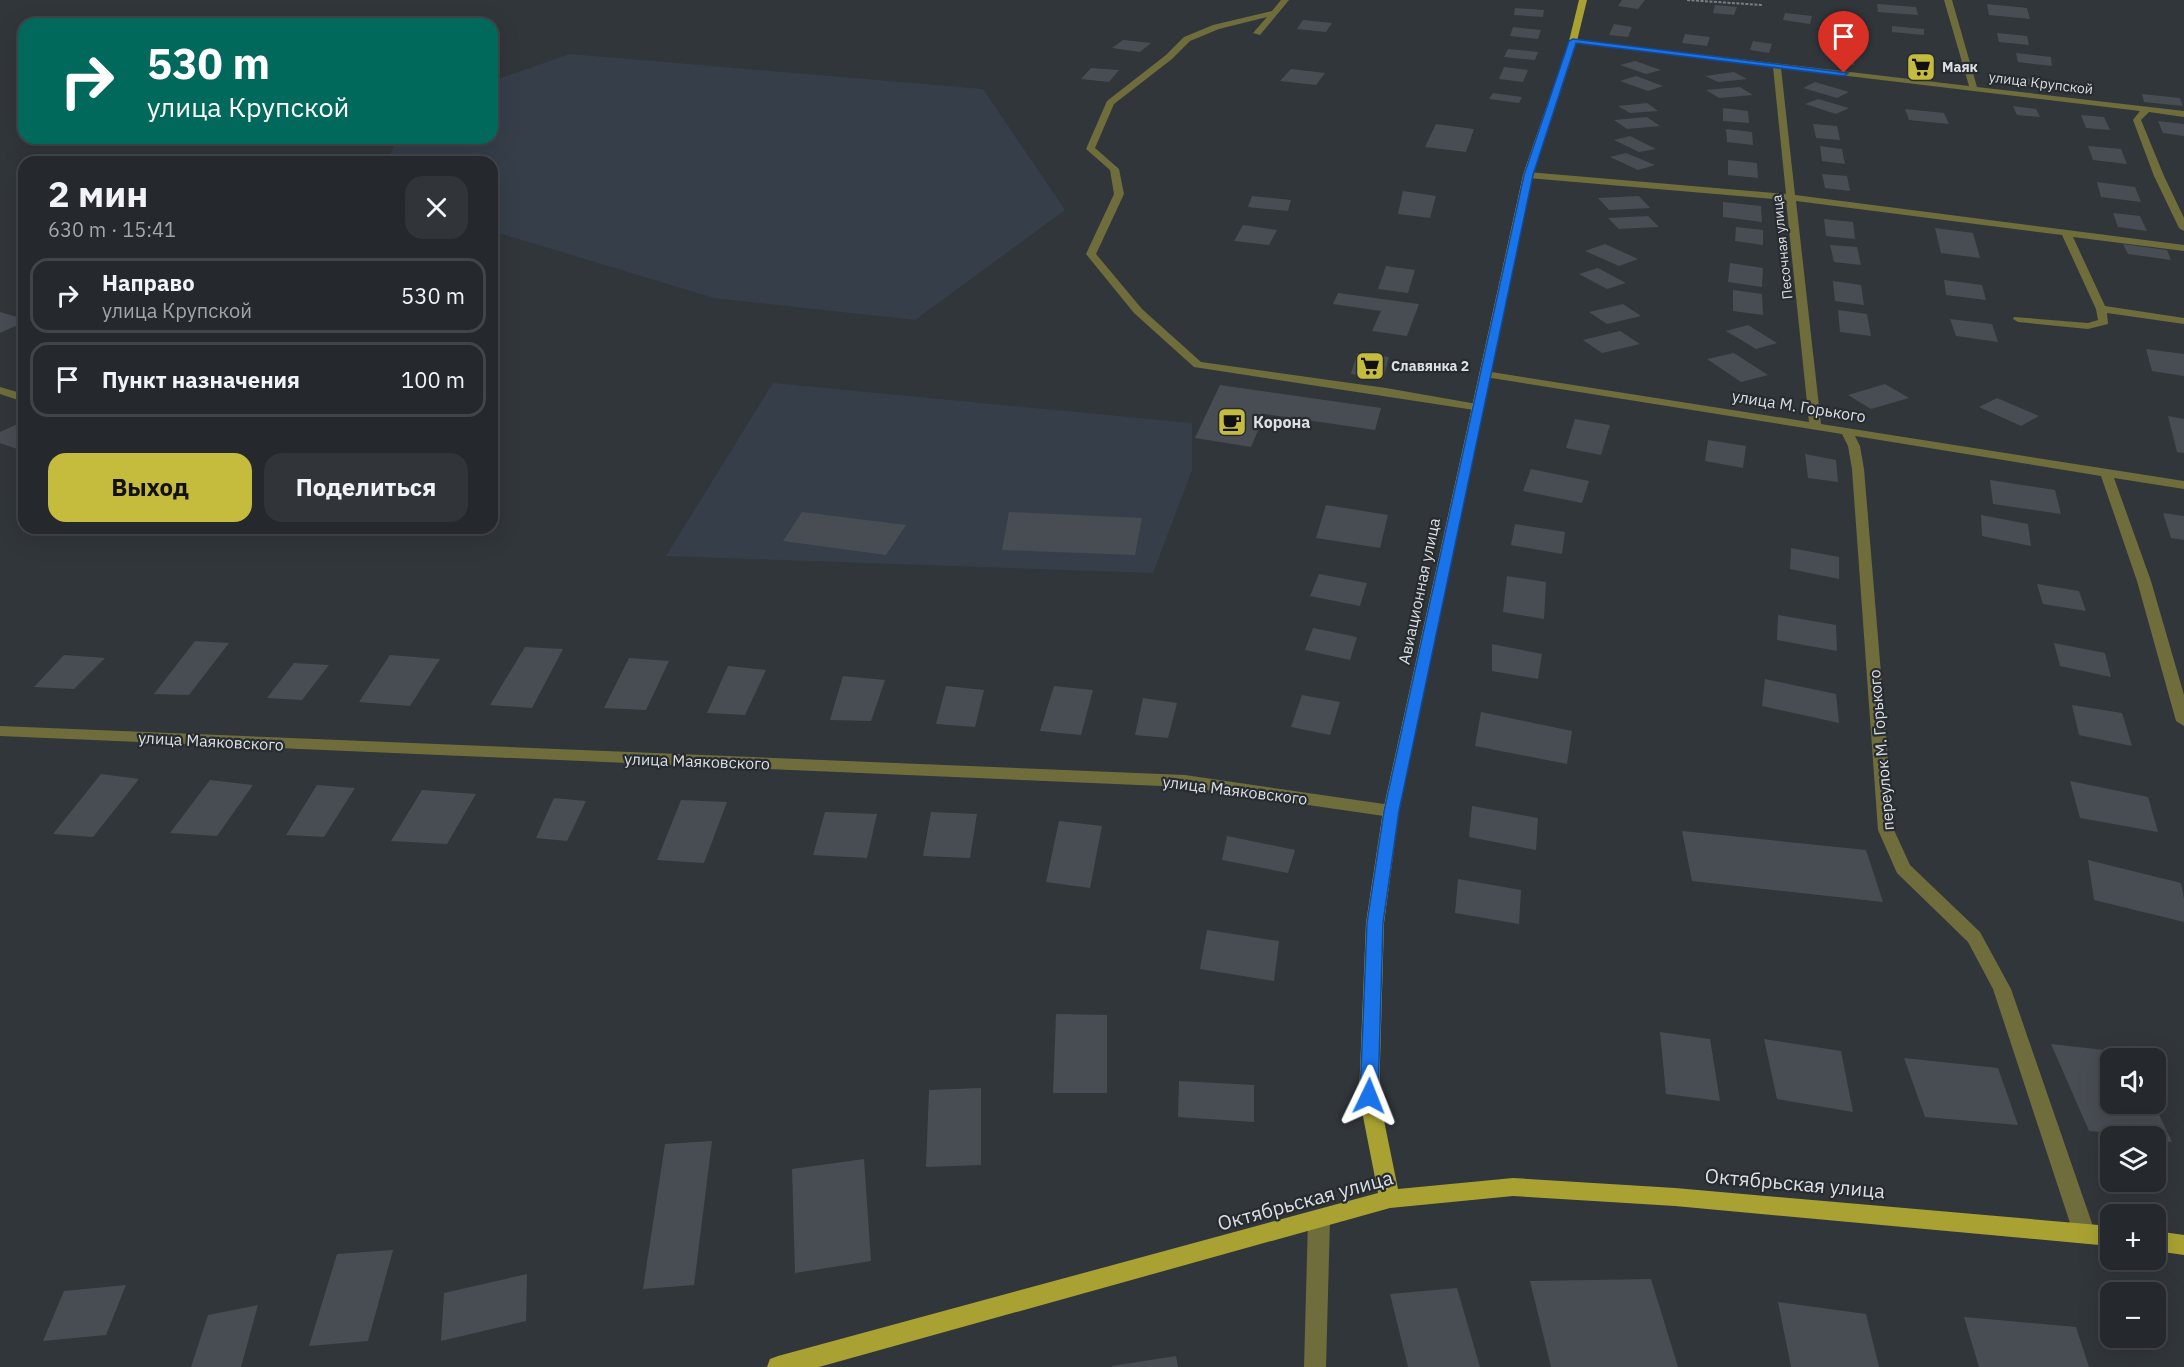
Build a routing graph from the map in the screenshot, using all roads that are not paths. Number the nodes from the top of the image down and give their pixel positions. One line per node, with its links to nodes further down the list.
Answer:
1 (1286, 0): 4 (street)
2 (1583, 0): 6 (main road, Авиационная улица)
3 (1948, 0): 8 (street)
4 (1277, 12): 5 (street); 22 (street)
5 (1257, 33)
6 (1573, 41): 7 (street, улица Крупской); 11 (main road, Авиационная улица)
7 (1777, 66): 8 (street, улица Крупской); 12 (street, Песочная улица)
8 (1974, 89): 9 (street, улица Крупской)
9 (2147, 109): 10 (street, улица Крупской); 13 (street)
10 (2184, 114)
11 (1528, 175): 12 (street); 19 (main road, Авиационная улица)
12 (1790, 197): 14 (street); 23 (street, Песочная улица)
13 (2184, 228)
14 (2066, 233): 15 (street); 16 (street)
15 (2184, 248)
16 (2101, 309): 17 (street); 18 (street)
17 (2018, 319)
18 (2184, 321)
19 (1485, 374): 22 (main road, Авиационная улица); 23 (street, улица М. Горького)
20 (0, 390): 21 (street)
21 (18, 396)
22 (1477, 408): 29 (main road, Авиационная улица)
23 (1815, 426): 24 (street, улица М. Горького)
24 (1847, 432): 25 (street, улица М. Горького); 32 (street, переулок М. Горького)
25 (2106, 473): 26 (street, улица М. Горького); 27 (street)
26 (2184, 485)
27 (2184, 721)
28 (0, 731): 29 (street, улица Маяковского)
29 (1391, 811): 30 (main road, Авиационная улица)
30 (1390, 1199): 31 (main road, Октябрьская улица); 32 (main road, Октябрьская улица)
31 (1319, 1220): 36 (main road, Октябрьская улица); 37 (street)
32 (2084, 1232): 33 (main road, Октябрьская улица)
33 (2100, 1234)
34 (2166, 1242): 35 (main road)
35 (2184, 1245)
36 (778, 1367)
37 (1314, 1367)

